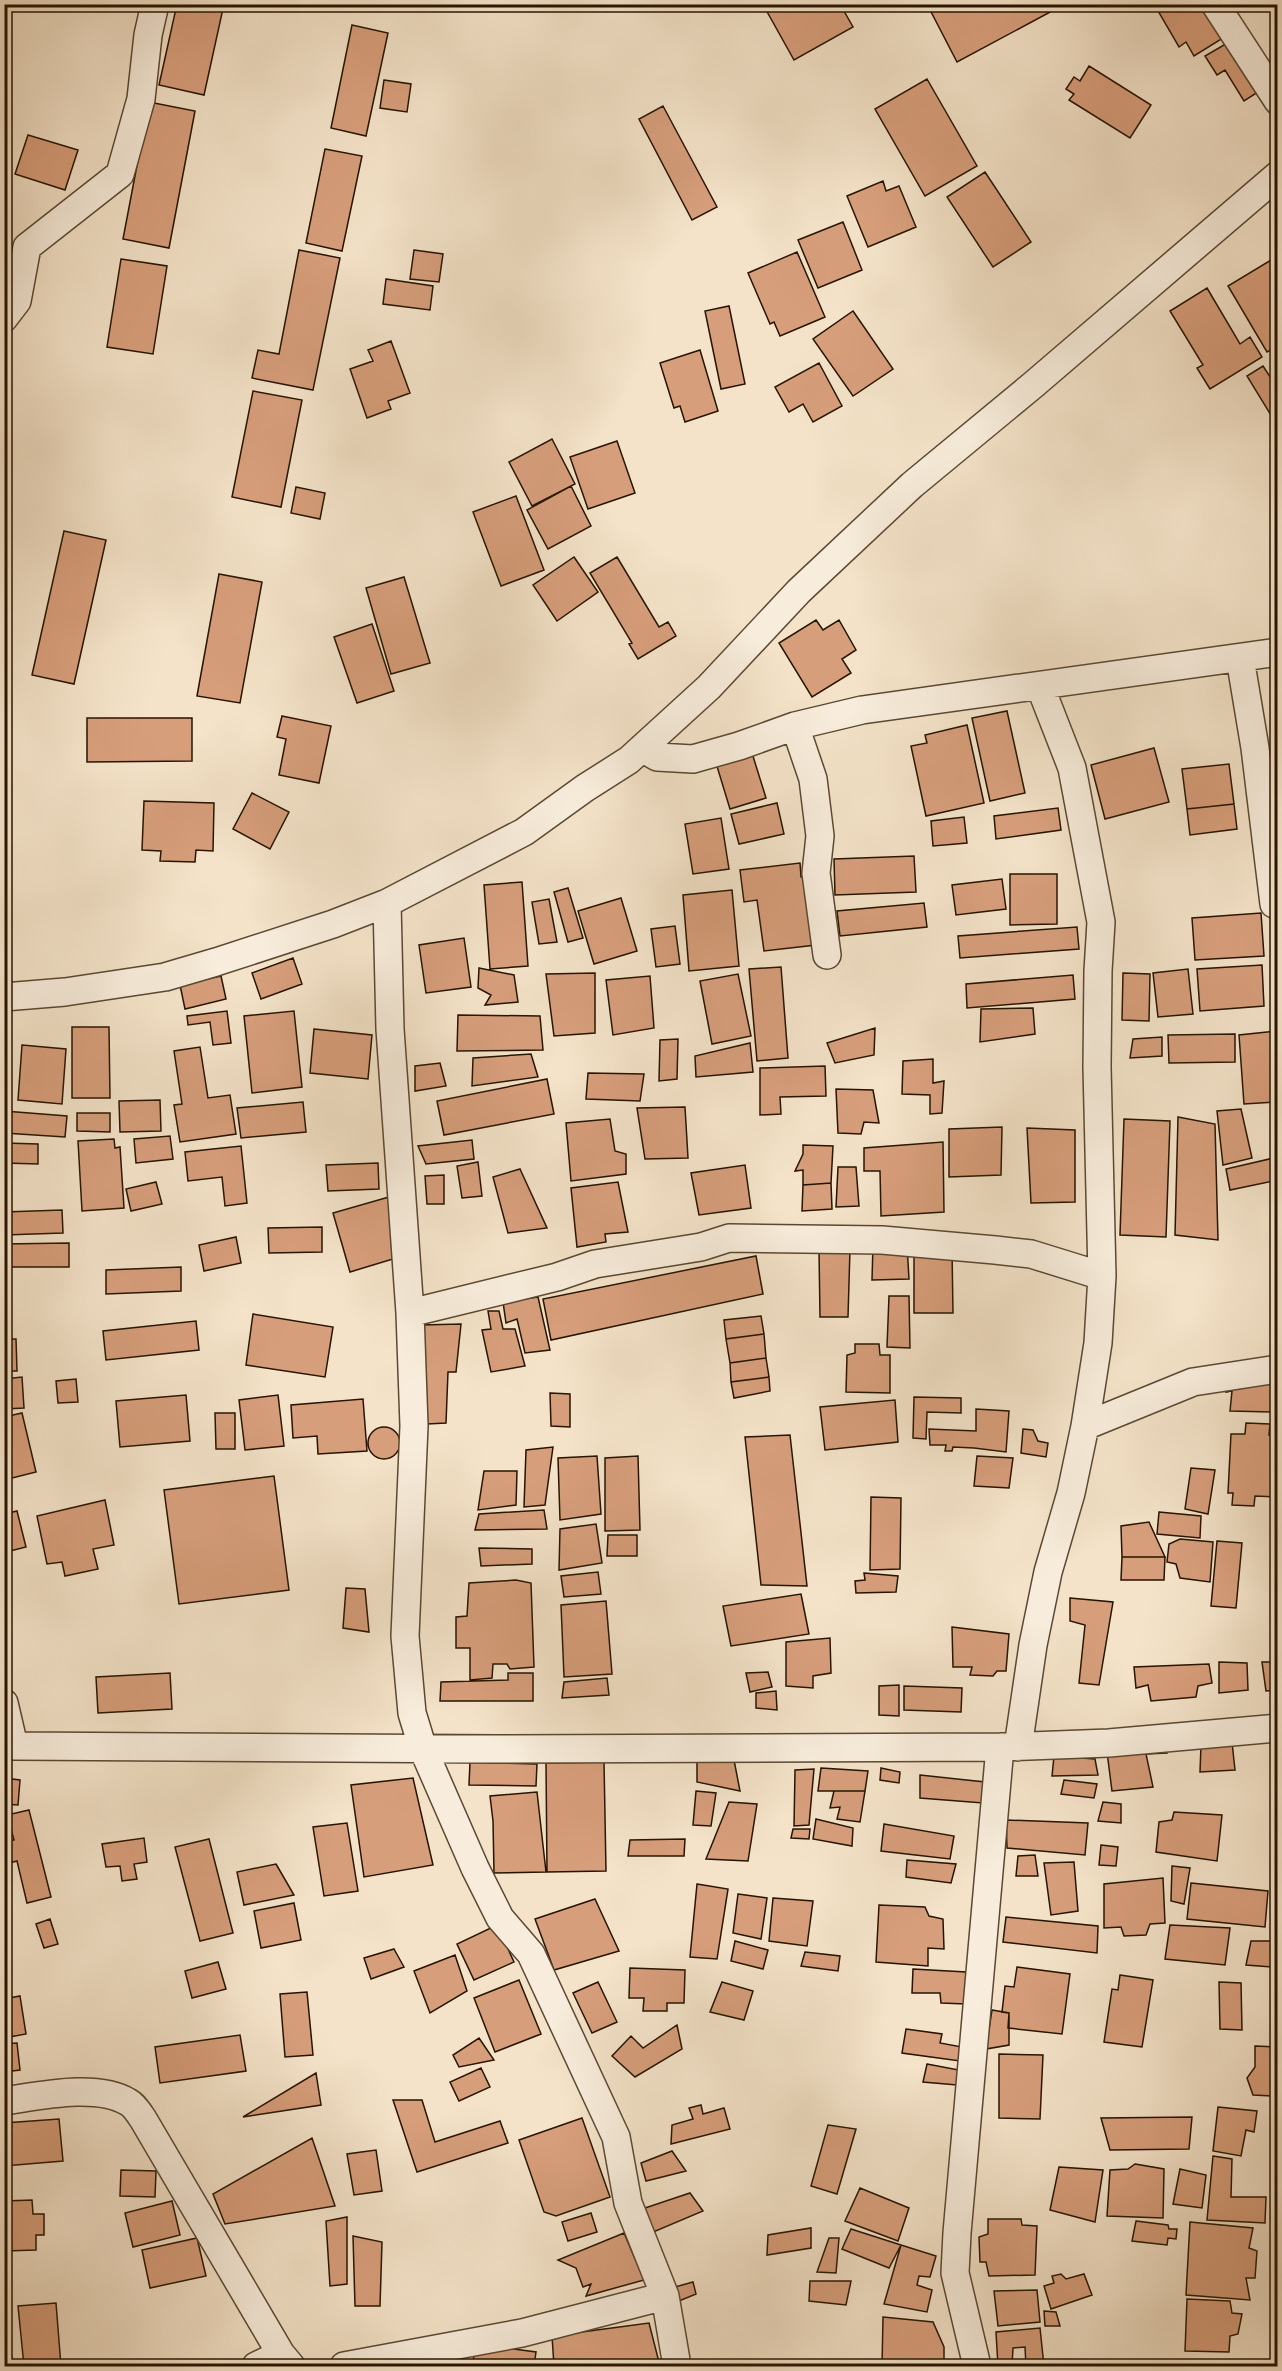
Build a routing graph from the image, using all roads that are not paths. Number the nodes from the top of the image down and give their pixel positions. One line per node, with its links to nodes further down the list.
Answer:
1 (156, 4): 5 (street)
2 (1215, 4): 3 (street)
3 (1278, 101)
4 (1278, 175): 10 (street)
5 (4, 318)
6 (1278, 652): 7 (street)
7 (1240, 658): 8 (street); 12 (street)
8 (1040, 686): 9 (street); 15 (street)
9 (795, 726): 10 (street); 13 (street)
10 (642, 748): 11 (street)
11 (387, 903): 14 (street); 16 (street)
12 (1274, 904)
13 (827, 955)
14 (4, 997)
15 (1102, 1276): 16 (street); 18 (street)
16 (410, 1313): 23 (street)
17 (1278, 1369): 18 (street)
18 (1085, 1426): 22 (street)
19 (4, 1702): 21 (street)
20 (1278, 1728): 22 (street)
21 (9, 1746): 23 (street)
22 (1009, 1747): 23 (street); 30 (street)
23 (423, 1749): 25 (street)
24 (4, 2102): 26 (street)
25 (665, 2296): 28 (street); 29 (street)
26 (286, 2360): 27 (street)
27 (255, 2367)
28 (344, 2367)
29 (677, 2367)
30 (977, 2367)

